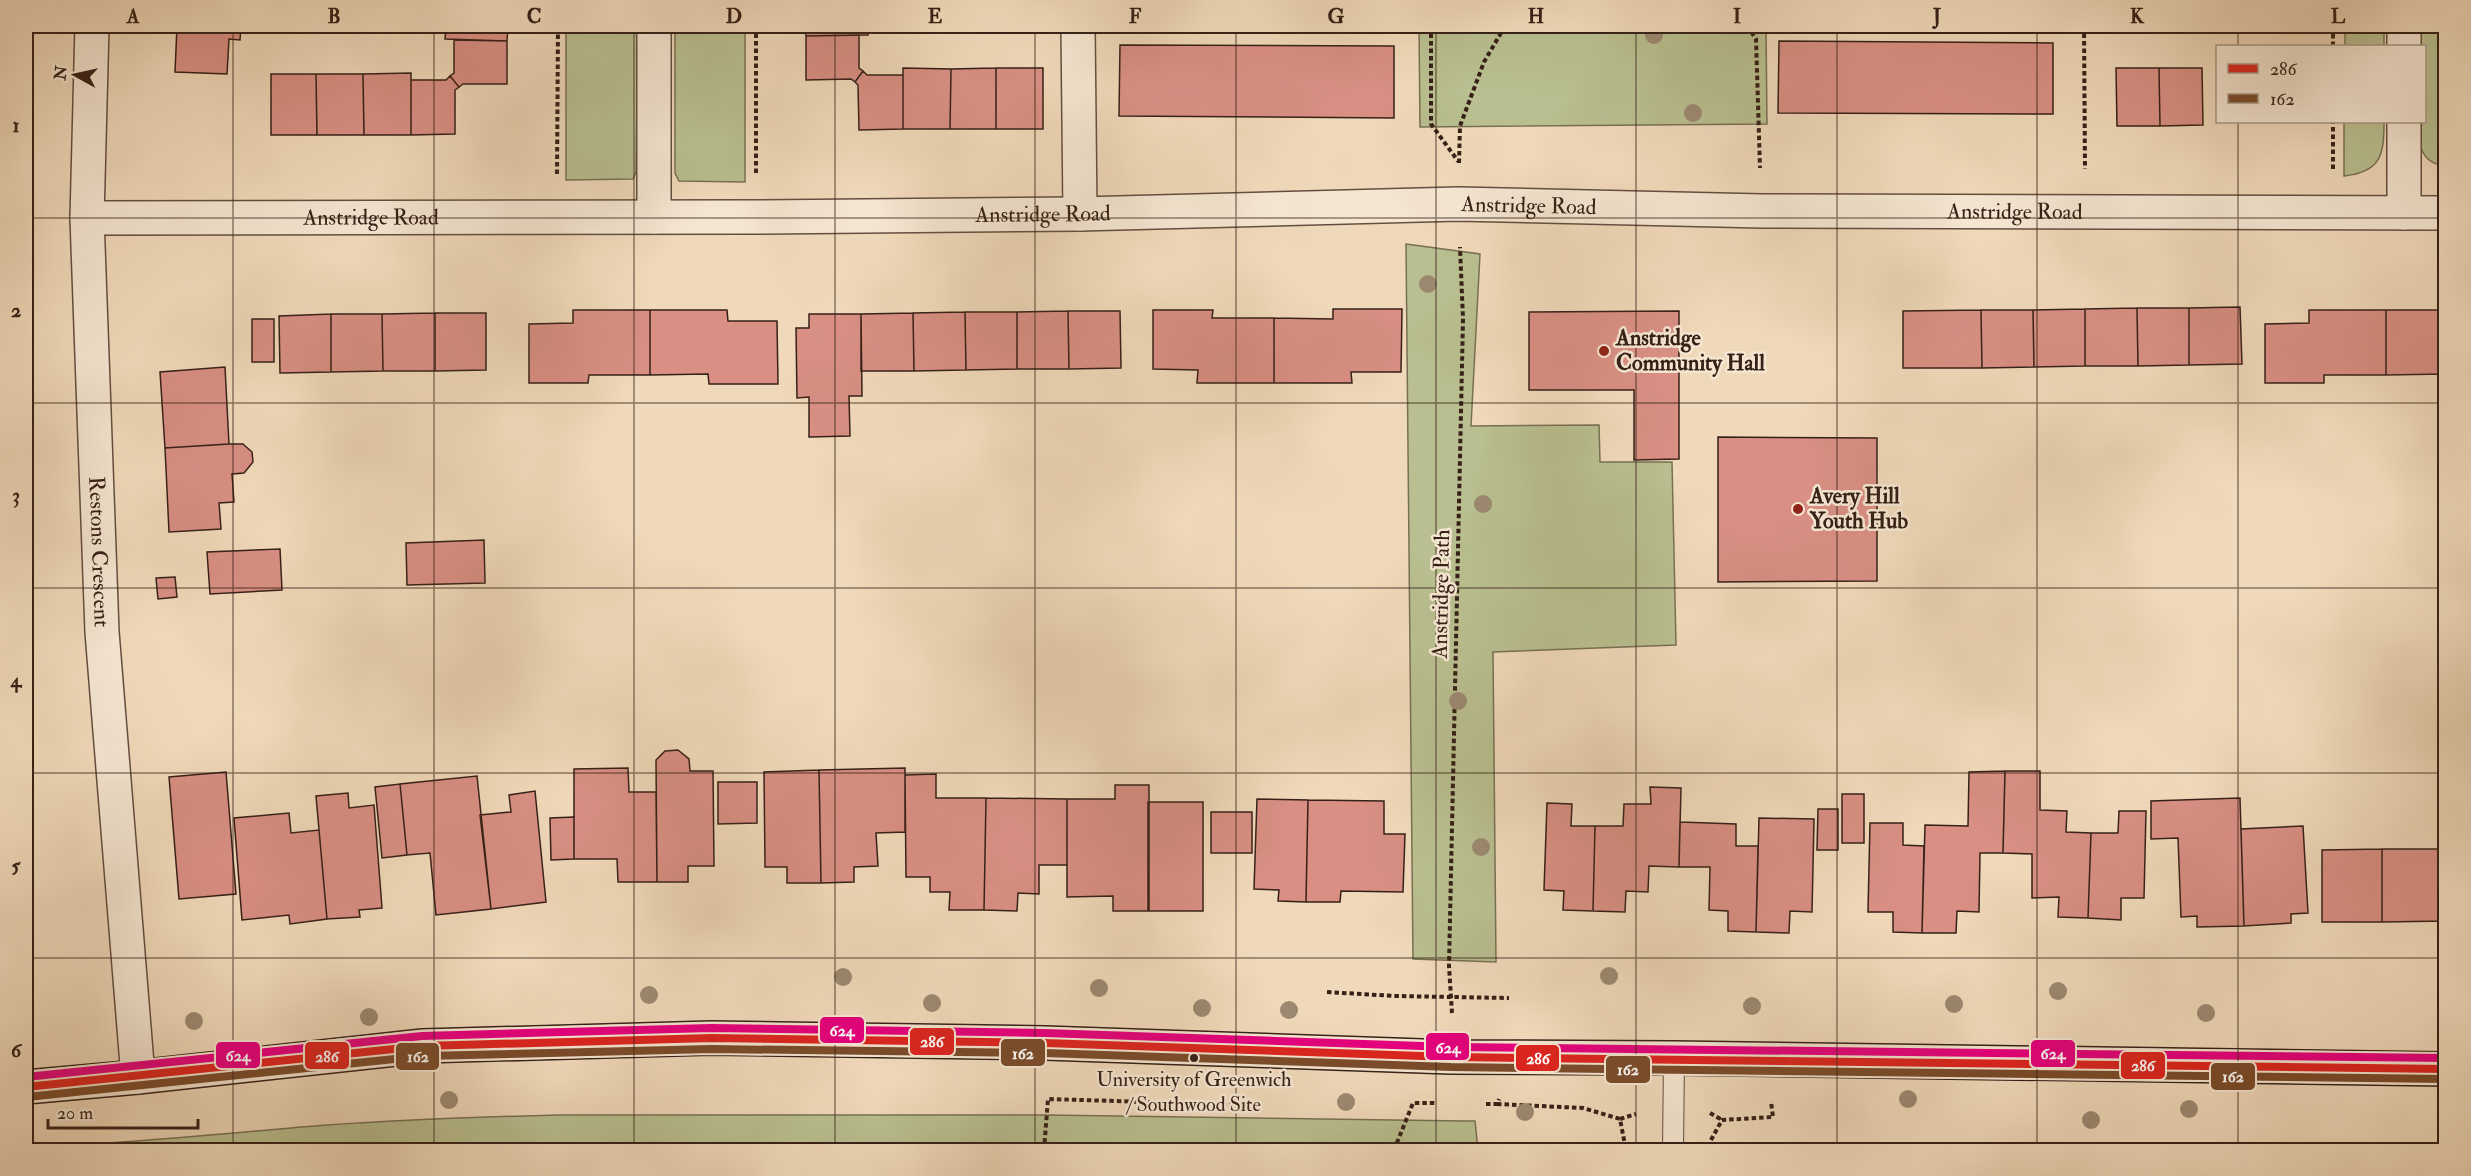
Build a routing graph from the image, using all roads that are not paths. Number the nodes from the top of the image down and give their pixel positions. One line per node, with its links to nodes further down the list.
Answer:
1 (92, 26): 11 (street, Restons Crescent)
2 (654, 26): 10 (street)
3 (1078, 26): 9 (street)
4 (2404, 26): 5 (street)
5 (2404, 45)
6 (2404, 123): 7 (street)
7 (2404, 213): 8 (street, Anstridge Road); 9 (street, Anstridge Road)
8 (2445, 213)
9 (1080, 214): 10 (street, Anstridge Road)
10 (654, 217): 11 (street, Anstridge Road)
11 (87, 218): 14 (street, Restons Crescent)
12 (1674, 1058): 13 (street); 14 (street); 16 (lane)
13 (2445, 1069)
14 (138, 1077): 15 (street)
15 (26, 1087)
16 (1673, 1150)

